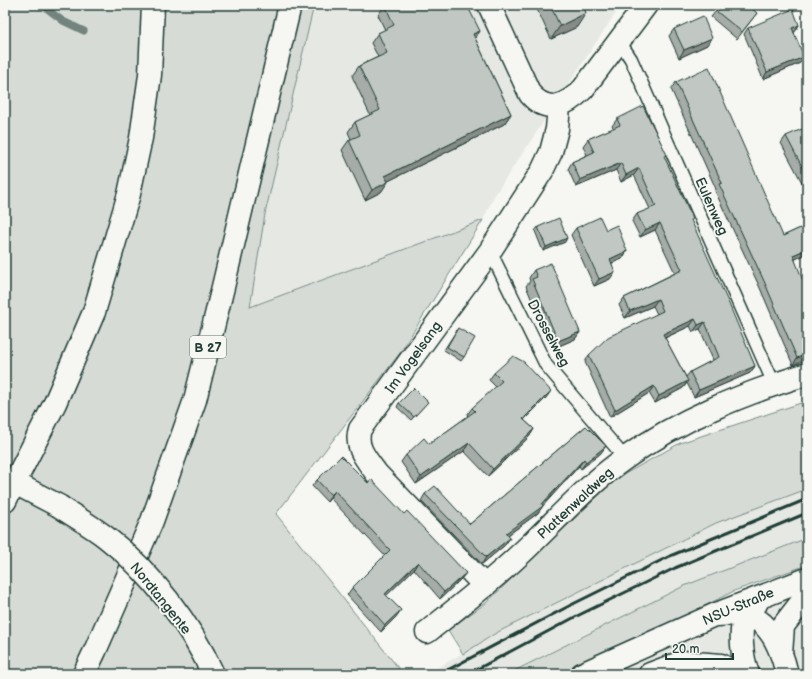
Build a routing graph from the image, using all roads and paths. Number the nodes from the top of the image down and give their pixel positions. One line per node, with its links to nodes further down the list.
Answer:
1 (153, 5): 11 (main road)
2 (290, 5): 20 (main road, B 27)
3 (489, 5): 6 (main road)
4 (646, 5): 5 (main road)
5 (619, 41): 6 (main road); 9 (lane, Eulenweg)
6 (559, 106): 7 (main road, Im Vogelsang)
7 (490, 251): 10 (lane, Drosselweg); 13 (main road, Im Vogelsang)
8 (807, 374): 9 (main road, Plattenwaldweg)
9 (774, 384): 10 (main road, Plattenwaldweg)
10 (625, 458): 13 (main road, Plattenwaldweg)
11 (10, 492): 21 (main road, Nordtangente, bridge)
12 (807, 579): 14 (main road, NSU-Straße)
13 (485, 586): 18 (main road, Plattenwaldweg)
14 (764, 594): 16 (main road, NSU-Straße); 17 (main road)
15 (807, 595): 19 (main road)
16 (714, 615): 17 (main road); 22 (main road, NSU-Straße)
17 (745, 615): 19 (main road); 25 (main road)
18 (427, 632)
19 (784, 664)
20 (84, 674)
21 (213, 674)
22 (582, 674)
23 (650, 674): 24 (main road)
24 (736, 674)
25 (748, 674)

